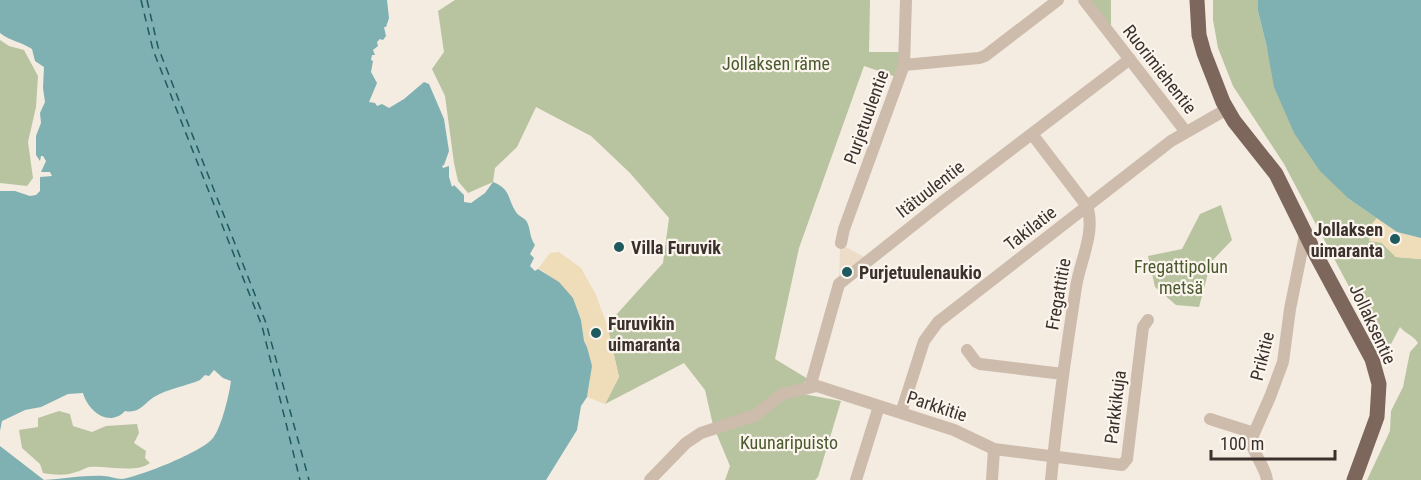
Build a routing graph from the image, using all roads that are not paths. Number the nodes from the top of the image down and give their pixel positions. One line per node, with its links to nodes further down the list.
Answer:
1 (906, 0): 6 (street, Purjetuulentie)
2 (1058, 0): 6 (street)
3 (1084, 0): 5 (street, Ruorimiehentie)
4 (1197, 0): 7 (main road, Jollaksentie)
5 (1130, 59): 8 (street, Ruorimiehentie); 9 (street, Itätuulentie)
6 (904, 65): 12 (street, Purjetuulentie)
7 (1227, 109): 8 (street, Takilatie); 11 (main road, Jollaksentie)
8 (1186, 132): 10 (street, Takilatie)
9 (1032, 134): 10 (street); 16 (street, Itätuulentie)
10 (1087, 206): 15 (street, Fregattitie); 18 (street, Takilatie)
11 (1305, 234): 20 (street, Prikitie); 28 (main road, Jollaksentie)
12 (841, 243)
13 (1148, 320): 22 (street, Parkkikuja)
14 (968, 350): 15 (street)
15 (1063, 374): 22 (street, Fregattitie)
16 (810, 387): 17 (street, Parkkitie); 23 (street)
17 (879, 406): 18 (street, Parkkitie); 24 (street)
18 (901, 413): 21 (street, Parkkitie)
19 (1210, 419): 20 (street)
20 (1254, 433): 27 (street)
21 (994, 448): 22 (street, Parkkitie); 25 (street)
22 (1053, 456): 26 (street, Fregattitie)
23 (650, 480)
24 (856, 480)
25 (992, 480)
26 (1051, 480)
27 (1267, 480)
28 (1354, 480)

